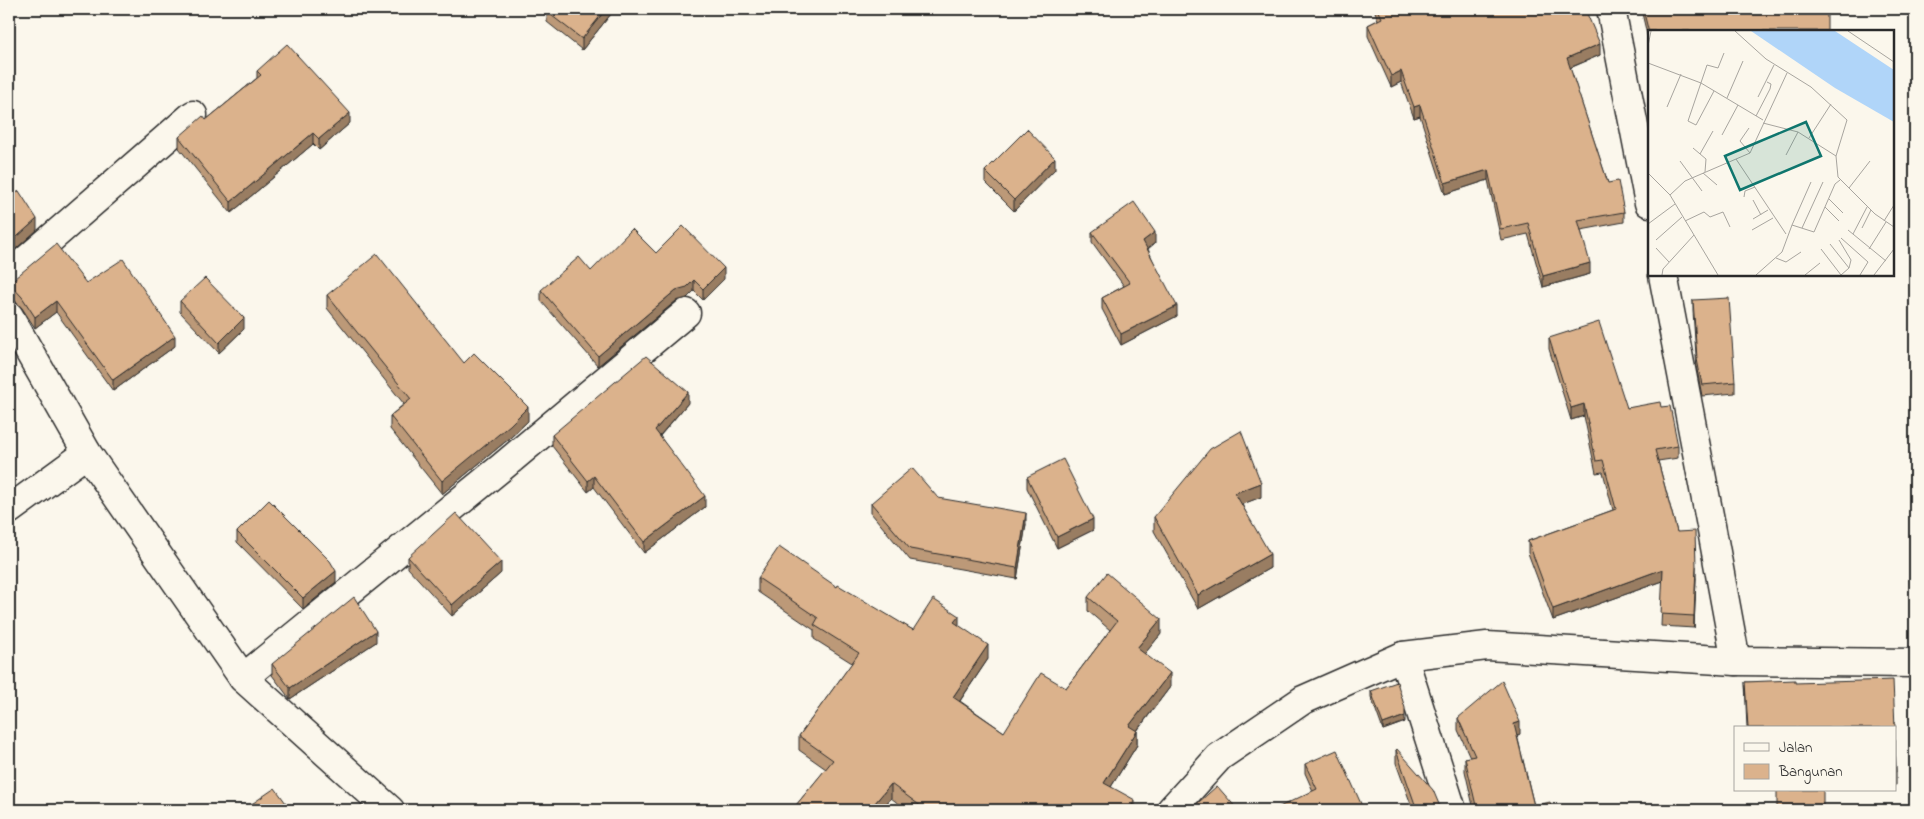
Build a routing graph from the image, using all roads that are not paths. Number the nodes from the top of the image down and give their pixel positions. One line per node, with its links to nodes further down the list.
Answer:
1 (1611, 9): 3 (street)
2 (193, 115): 4 (street)
3 (1648, 199)
4 (9, 275)
5 (1663, 276): 11 (street)
6 (686, 313): 13 (street)
7 (9, 316): 8 (street)
8 (87, 454): 9 (street); 13 (street)
9 (9, 510)
10 (1403, 656): 11 (street); 15 (street); 16 (street)
11 (1736, 660): 12 (street)
12 (1915, 663)
13 (243, 678): 14 (street)
14 (390, 810)
15 (1171, 810)
16 (1452, 810)

